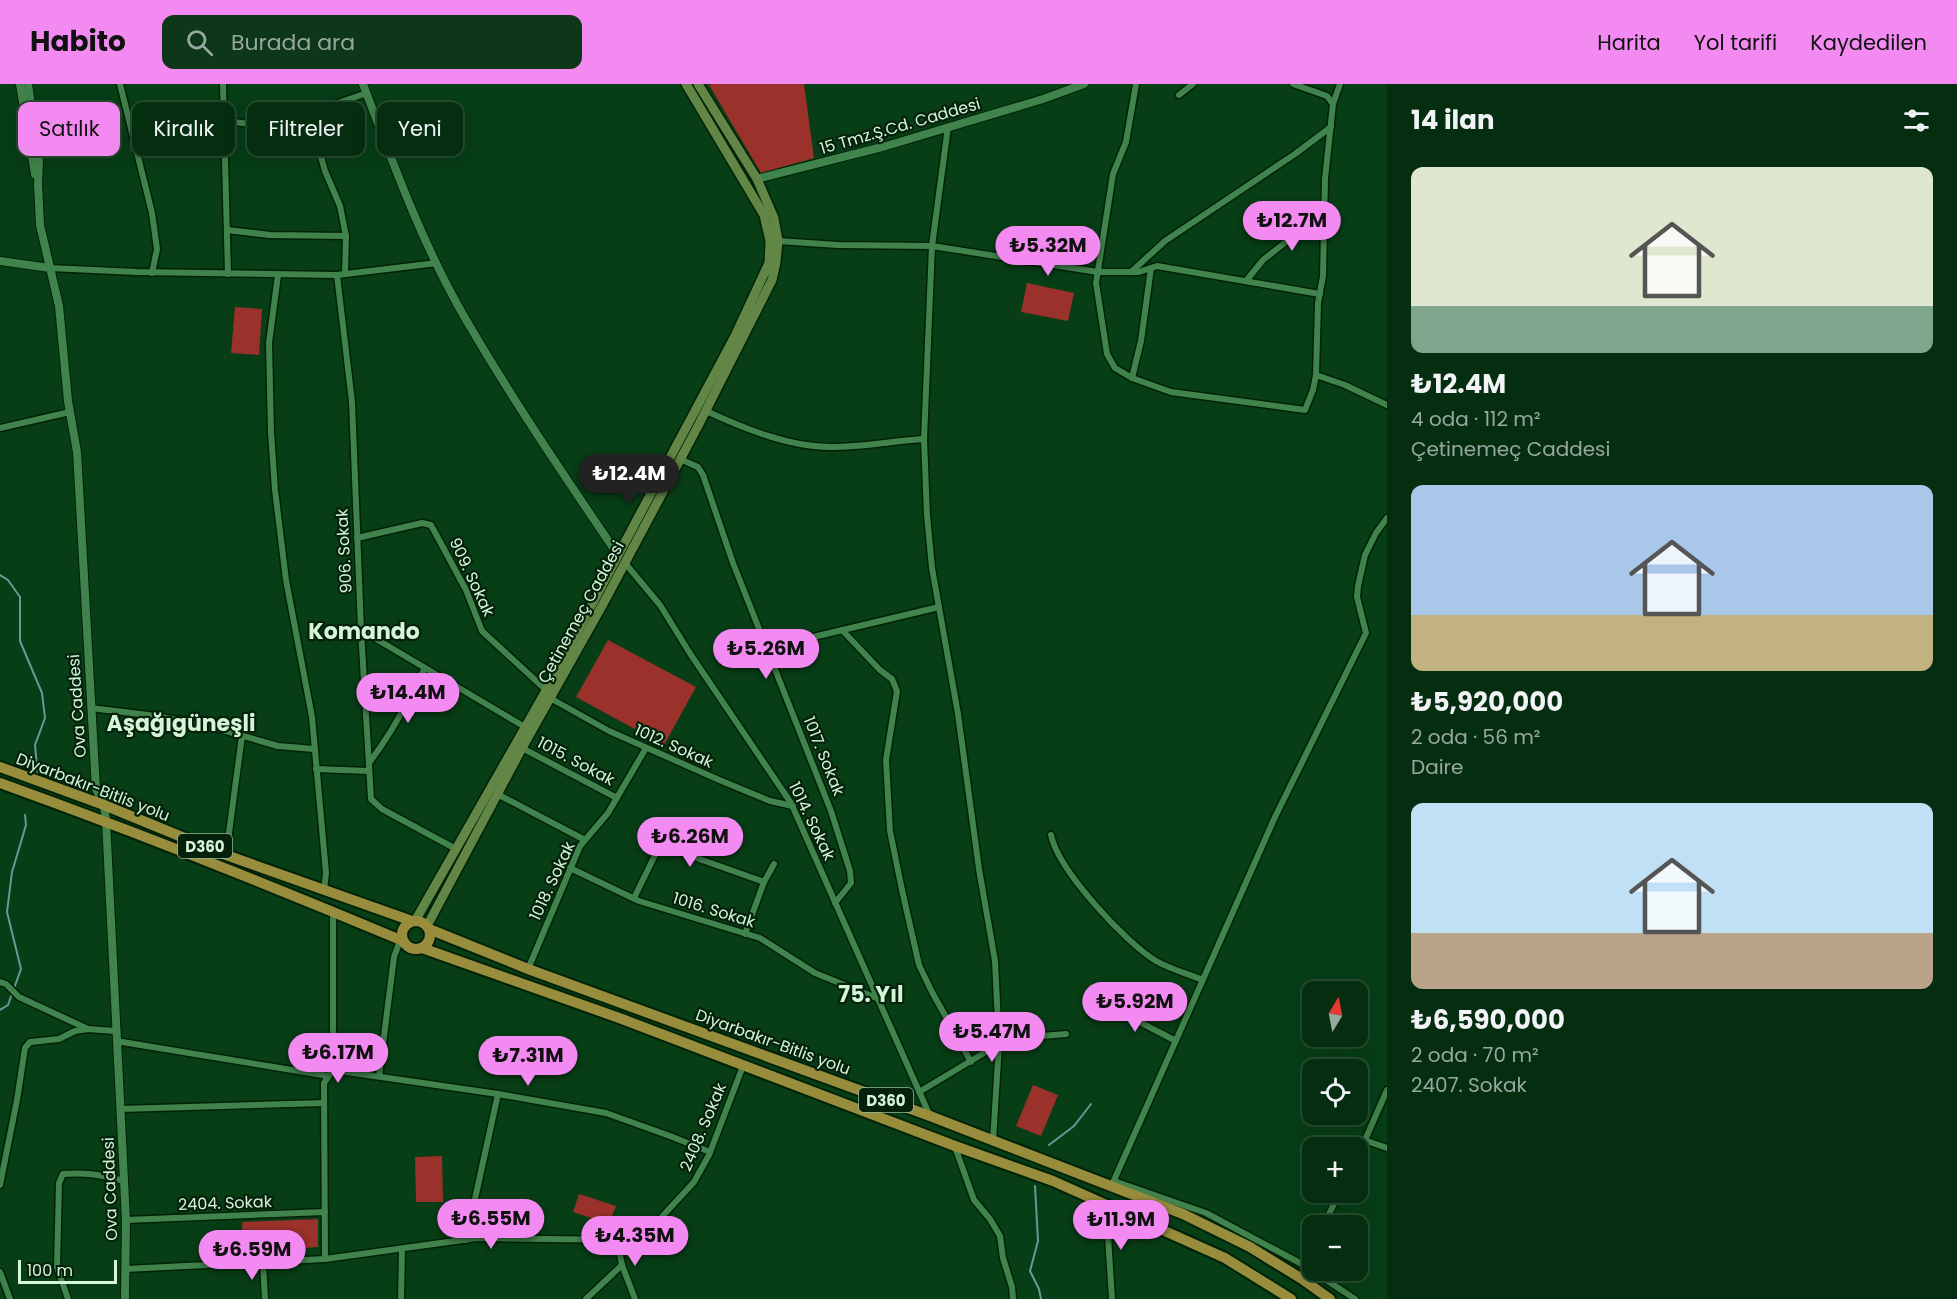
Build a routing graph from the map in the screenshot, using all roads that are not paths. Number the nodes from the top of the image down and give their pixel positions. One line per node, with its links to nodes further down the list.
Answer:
1 (20, 84): 23 (street, Ova Caddesi)
2 (28, 84): 23 (street, Ova Caddesi)
3 (120, 84): 35 (street)
4 (223, 84): 15 (street)
5 (363, 84): 13 (street)
6 (686, 84): 51 (main road, Çetinemeç Caddesi)
7 (698, 84): 22 (main road, Çetinemeç Caddesi)
8 (1084, 84): 18 (street, 15 Tmz.Ş.Cd. Caddesi)
9 (1136, 84): 33 (street)
10 (1193, 84): 14 (street)
11 (1293, 84): 17 (street)
12 (1340, 84): 17 (street)
13 (367, 93): 16 (street); 30 (street)
14 (1179, 95)
15 (223, 102)
16 (342, 102)
17 (1333, 104): 19 (street)
18 (948, 127): 22 (street, 15 Tmz.Ş.Cd. Caddesi); 28 (street)
19 (1331, 127): 24 (street); 34 (street)
20 (225, 156): 25 (street)
21 (321, 156): 26 (street, 906. Sokak)
22 (757, 179): 27 (main road, Çetinemeç Caddesi)
23 (38, 184): 31 (street, Ova Caddesi)
24 (1325, 211): 39 (street); 40 (street)
25 (227, 230): 26 (street); 36 (street)
26 (346, 236): 37 (street, 906. Sokak)
27 (778, 241): 28 (street); 44 (main road, Çetinemeç Caddesi)
28 (932, 246): 33 (street); 47 (street)
29 (0, 261): 31 (street)
30 (437, 263): 37 (street); 51 (street)
31 (50, 268): 35 (street); 45 (street, Ova Caddesi)
32 (1151, 268): 34 (street); 39 (street); 42 (street)
33 (1098, 272): 34 (street); 42 (street)
34 (1130, 272)
35 (153, 273): 36 (street)
36 (228, 274): 38 (street)
37 (341, 274): 38 (street); 50 (street, 906. Sokak)
38 (278, 275): 62 (street)
39 (1246, 281): 40 (street)
40 (1320, 294): 41 (street)
41 (1316, 375): 42 (street); 43 (street)
42 (1132, 378)
43 (1387, 405)
44 (706, 411): 47 (street); 48 (main road, Çetinemeç Caddesi)
45 (70, 412): 46 (street); 59 (street, Ova Caddesi)
46 (0, 428)
47 (924, 439): 53 (street)
48 (680, 459): 52 (main road, Çetinemeç Caddesi); 56 (street, 1017. Sokak)
49 (1387, 518): 91 (street)
50 (357, 538): 54 (street, 906. Sokak); 58 (street, 909. Sokak)
51 (618, 555): 58 (main road, Çetinemeç Caddesi)
52 (625, 563): 58 (main road, Çetinemeç Caddesi); 72 (street, 1014. Sokak)
53 (939, 607): 55 (street); 100 (street)
54 (361, 630): 57 (street); 66 (street, 906. Sokak)
55 (842, 630): 56 (street); 101 (street)
56 (768, 653): 83 (street, 1017. Sokak)
57 (425, 669): 60 (street); 66 (street)
58 (548, 694): 60 (main road, Çetinemeç Caddesi); 63 (main road, Çetinemeç Caddesi); 64 (street, 1012. Sokak)
59 (91, 708): 61 (street); 71 (street, Ova Caddesi)
60 (525, 727): 76 (main road, Çetinemeç Caddesi)
61 (242, 736): 62 (street); 77 (street)
62 (315, 748): 67 (street)
63 (522, 748): 69 (main road, Çetinemeç Caddesi); 70 (street, 1015. Sokak)
64 (646, 748): 70 (street, 1018. Sokak); 72 (street, 1012. Sokak)
65 (0, 767): 71 (highway, Diyarbakır-Bitlis yolu / D360)
66 (369, 767): 67 (street); 76 (street, 906. Sokak)
67 (316, 769): 81 (street)
68 (0, 783): 73 (highway, Diyarbakır-Bitlis yolu / D360)
69 (499, 795): 75 (street); 86 (main road, Çetinemeç Caddesi)
70 (616, 798): 75 (street, 1018. Sokak)
71 (104, 805): 73 (street, Ova Caddesi); 77 (highway, Diyarbakır-Bitlis yolu / D360)
72 (793, 806): 83 (street, 1014. Sokak)
73 (106, 821): 84 (highway, Diyarbakır-Bitlis yolu / D360); 96 (street, Ova Caddesi)
74 (1051, 835): 91 (street)
75 (585, 840): 79 (street, 1018. Sokak)
76 (456, 849): 85 (main road, Çetinemeç Caddesi)
77 (226, 855): 81 (highway, Diyarbakır-Bitlis yolu / D360)
78 (774, 864): 80 (street)
79 (570, 868): 82 (street, 1016. Sokak); 90 (street, 1018. Sokak)
80 (764, 882): 82 (street); 87 (street)
81 (324, 890): 85 (highway, Diyarbakır-Bitlis yolu / D360)
82 (634, 898): 87 (street, 1016. Sokak)
83 (835, 903): 93 (street, 1014. Sokak)
84 (333, 910): 88 (highway, Diyarbakır-Bitlis yolu / D360); 103 (street)
85 (414, 921): 86 (highway); 88 (highway)
86 (428, 927): 89 (highway); 90 (highway, Diyarbakır-Bitlis yolu / D360)
87 (745, 934): 93 (street, 1016. Sokak)
88 (403, 941): 89 (highway); 105 (street)
89 (422, 948): 102 (highway, Diyarbakır-Bitlis yolu / D360)
90 (528, 969): 111 (highway, Diyarbakır-Bitlis yolu / D360)
91 (1203, 981): 99 (street)
92 (0, 982): 95 (street)
93 (879, 999): 107 (street, 1014. Sokak)
94 (1104, 1004): 99 (street)
95 (88, 1029): 96 (street); 120 (street)
96 (115, 1031): 98 (street, Ova Caddesi)
97 (1066, 1034): 100 (street)
98 (116, 1041): 104 (street); 110 (street, Ova Caddesi)
99 (1176, 1041): 119 (street)
100 (999, 1044): 101 (street); 114 (street)
101 (971, 1062): 107 (street)
102 (743, 1066): 115 (highway, Diyarbakır-Bitlis yolu / D360); 117 (street, 2408. Sokak)
103 (333, 1070): 104 (street); 105 (street)
104 (329, 1076): 109 (street)
105 (379, 1076): 108 (street)
106 (1387, 1090): 112 (street)
107 (919, 1092): 111 (street, 1014. Sokak)
108 (498, 1094): 117 (street); 124 (street)
109 (324, 1103): 110 (street); 122 (street)
110 (120, 1109): 118 (street, Ova Caddesi)
111 (930, 1116): 114 (highway, Diyarbakır-Bitlis yolu / D360)
112 (1365, 1137)
113 (1368, 1141): 116 (street)
114 (993, 1142): 119 (highway, Diyarbakır-Bitlis yolu / D360)
115 (955, 1146): 121 (highway, Diyarbakır-Bitlis yolu / D360); 141 (street)
116 (1387, 1148)
117 (710, 1152): 125 (street, 2408. Sokak)
118 (124, 1181): 123 (street, Ova Caddesi); 135 (street)
119 (1113, 1184): 129 (street); 144 (highway, Diyarbakır-Bitlis yolu / D360)
120 (0, 1185)
121 (1106, 1205): 142 (street); 143 (highway, Diyarbakır-Bitlis yolu / D360)
122 (325, 1212): 123 (street, 2404. Sokak); 127 (street)
123 (126, 1220): 131 (street, Ova Caddesi)
124 (466, 1240): 125 (street, 2408. Sokak); 126 (street, 2408. Sokak)
125 (617, 1240): 130 (street)
126 (402, 1249): 127 (street, 2408. Sokak); 138 (street)
127 (325, 1258): 128 (street, 2408. Sokak)
128 (263, 1262): 131 (street, 2408. Sokak); 137 (street)
129 (1302, 1264)
130 (622, 1265): 139 (street); 140 (street)
131 (125, 1269): 136 (street, Ova Caddesi)
132 (0, 1272): 134 (street)
133 (1328, 1281): 145 (street)
134 (10, 1299)
135 (68, 1299)
136 (125, 1299)
137 (265, 1299)
138 (401, 1299)
139 (586, 1299)
140 (635, 1299)
141 (1013, 1299)
142 (1112, 1299)
143 (1291, 1299)
144 (1330, 1299)
145 (1355, 1299)

